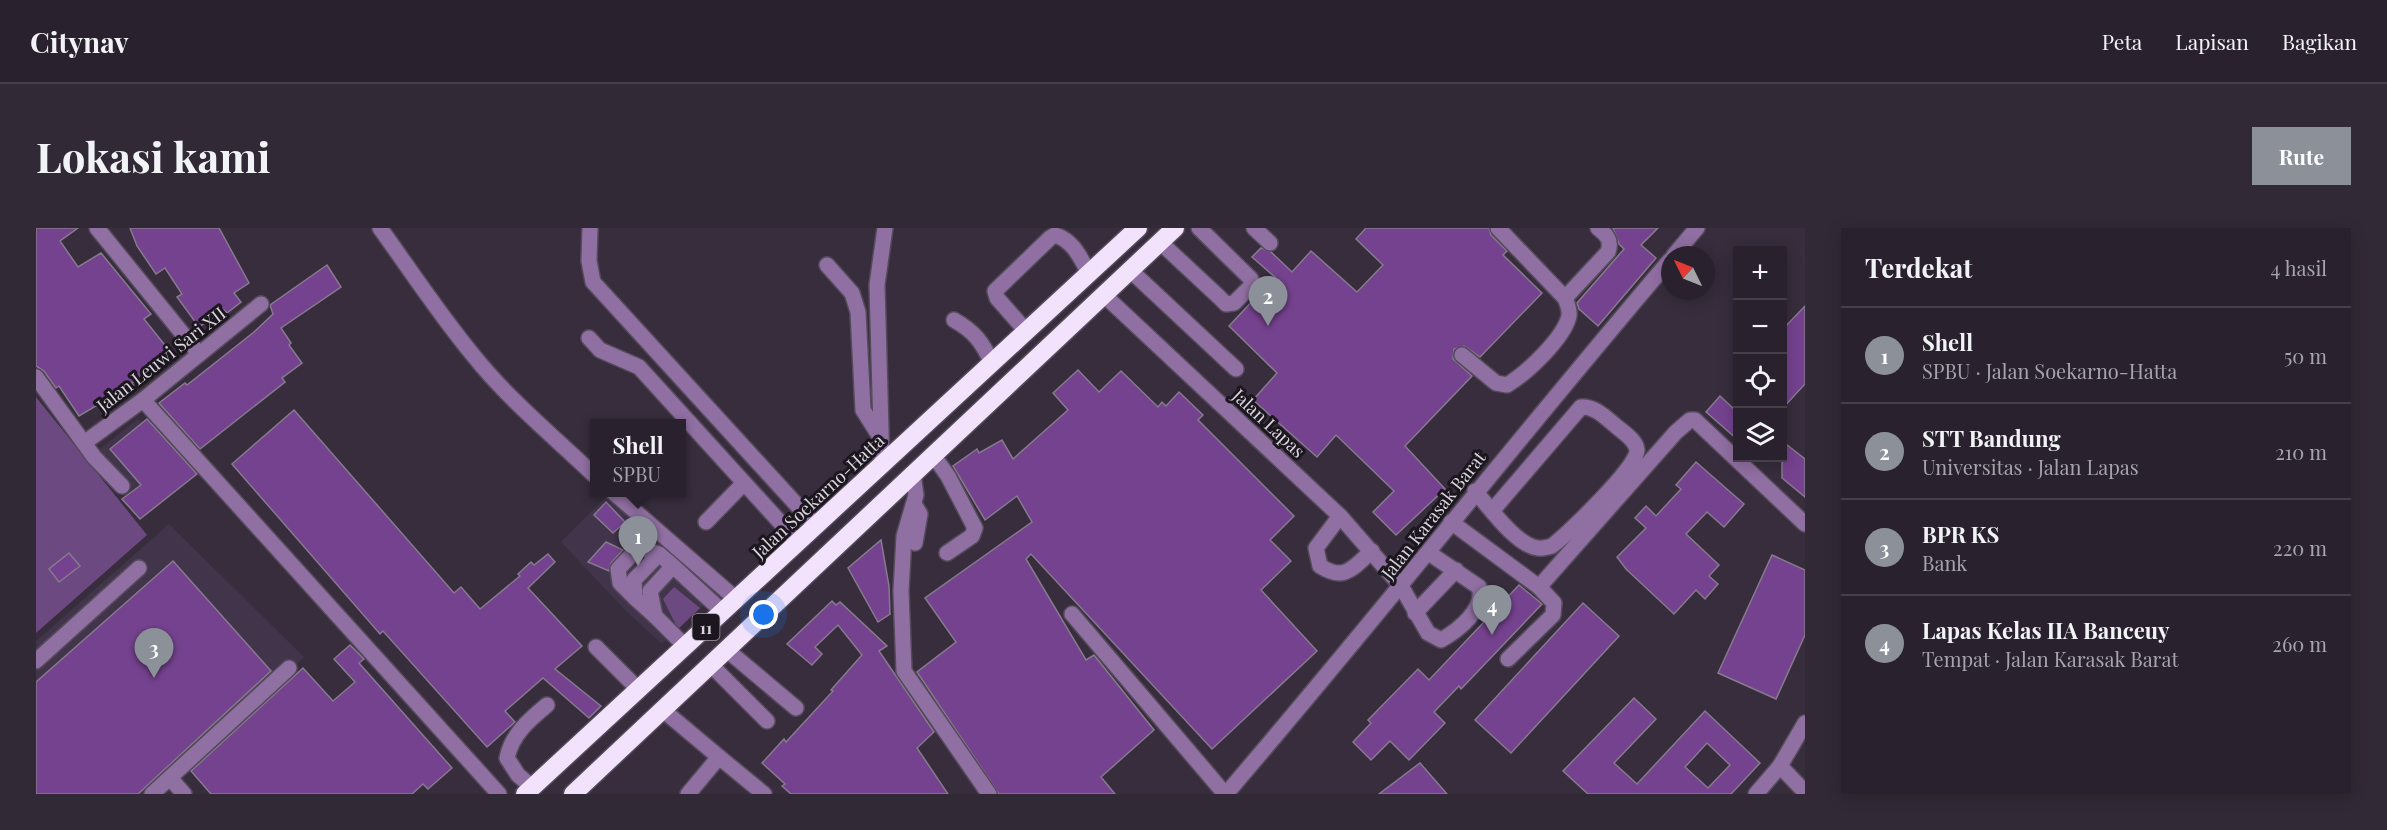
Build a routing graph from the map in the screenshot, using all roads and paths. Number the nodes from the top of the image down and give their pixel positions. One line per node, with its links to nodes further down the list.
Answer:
1 (97, 228): 25 (street)
2 (380, 228): 37 (street)
3 (590, 228): 49 (street)
4 (885, 228): 33 (street)
5 (1138, 228): 18 (highway, Jalan Soekarno-Hatta / 11)
6 (1175, 228): 12 (highway, 11)
7 (1199, 228): 12 (street)
8 (1254, 228): 13 (street)
9 (1599, 228): 20 (street)
10 (1697, 228): 14 (street)
11 (1500, 229): 20 (street)
12 (1160, 242): 16 (highway, 11)
13 (1270, 243)
14 (1682, 246)
15 (827, 265): 33 (street)
16 (1130, 270): 19 (highway, 11); 28 (street)
17 (1661, 271): 30 (street, Jalan Karasak Barat)
18 (1089, 273): 23 (highway, Jalan Soekarno-Hatta / 11); 23 (street)
19 (1104, 295): 35 (highway, 11); 45 (street, Jalan Lapas)
20 (1565, 297): 26 (street)
21 (261, 304): 25 (street, Jalan Leuwi Sari XII)
22 (954, 320): 27 (street)
23 (1027, 332): 27 (highway, Jalan Soekarno-Hatta / 11)
24 (589, 338): 39 (street)
25 (199, 354): 31 (street, Jalan Leuwi Sari XII)
26 (1462, 355)
27 (992, 363): 36 (highway, Jalan Soekarno-Hatta / 11)
28 (1236, 369)
29 (36, 377): 34 (street)
30 (1554, 396): 32 (street); 41 (street, Jalan Karasak Barat)
31 (143, 400): 34 (street, Jalan Leuwi Sari XII); 84 (street)
32 (1575, 412): 44 (street); 44 (street)
33 (880, 437): 36 (street)
34 (84, 443): 40 (street)
35 (933, 455): 38 (highway, 11); 53 (street)
36 (884, 463): 49 (highway, Jalan Soekarno-Hatta / 11)
37 (590, 471)
38 (913, 474): 43 (street); 66 (highway, 11)
39 (744, 483): 46 (street); 50 (street)
40 (122, 486)
41 (1475, 491): 44 (street); 47 (street, Jalan Karasak Barat)
42 (618, 497): 60 (street)
43 (914, 504): 51 (street); 88 (street)
44 (1492, 511)
45 (1340, 516): 52 (street, Jalan Lapas); 52 (street)
46 (706, 522)
47 (1451, 522): 54 (street, Jalan Karasak Barat); 59 (street)
48 (1805, 524): 59 (street)
49 (816, 526): 50 (highway, Jalan Soekarno-Hatta / 11)
50 (798, 542): 60 (highway, Jalan Soekarno-Hatta / 11)
51 (915, 543)
52 (1372, 551): 58 (street, Jalan Lapas)
53 (946, 553)
54 (1429, 553): 57 (street); 58 (street, Jalan Karasak Barat)
55 (673, 566): 60 (street); 63 (street); 63 (street)
56 (139, 568): 68 (street)
57 (1456, 570): 61 (street); 61 (street, Jalan Lapas)
58 (1401, 586): 61 (street, Jalan Lapas); 89 (street, Jalan Karasak Barat)
59 (1539, 587): 67 (street)
60 (729, 606): 64 (highway, Jalan Soekarno-Hatta / 11)
61 (1415, 613)
62 (1072, 614): 89 (street)
63 (655, 616): 64 (street)
64 (686, 646): 71 (highway, Jalan Soekarno-Hatta / 11)
65 (596, 647): 71 (street)
66 (727, 650): 69 (highway, 11); 73 (street)
67 (1508, 659)
68 (36, 661)
69 (711, 665): 74 (highway, 11); 75 (street)
70 (289, 668): 79 (street)
71 (638, 689): 80 (highway, Jalan Soekarno-Hatta / 11)
72 (547, 705): 80 (street)
73 (796, 708)
74 (663, 710): 77 (street); 85 (highway, 11)
75 (766, 721)
76 (1805, 723): 78 (street)
77 (719, 757): 86 (street); 87 (street)
78 (1780, 766): 81 (street); 90 (street)
79 (170, 778): 82 (street); 83 (street)
80 (528, 791)
81 (1805, 792)
82 (152, 794)
83 (184, 794)
84 (499, 794)
85 (573, 794)
86 (688, 794)
87 (764, 794)
88 (989, 794)
89 (1226, 794)
90 (1756, 794)

